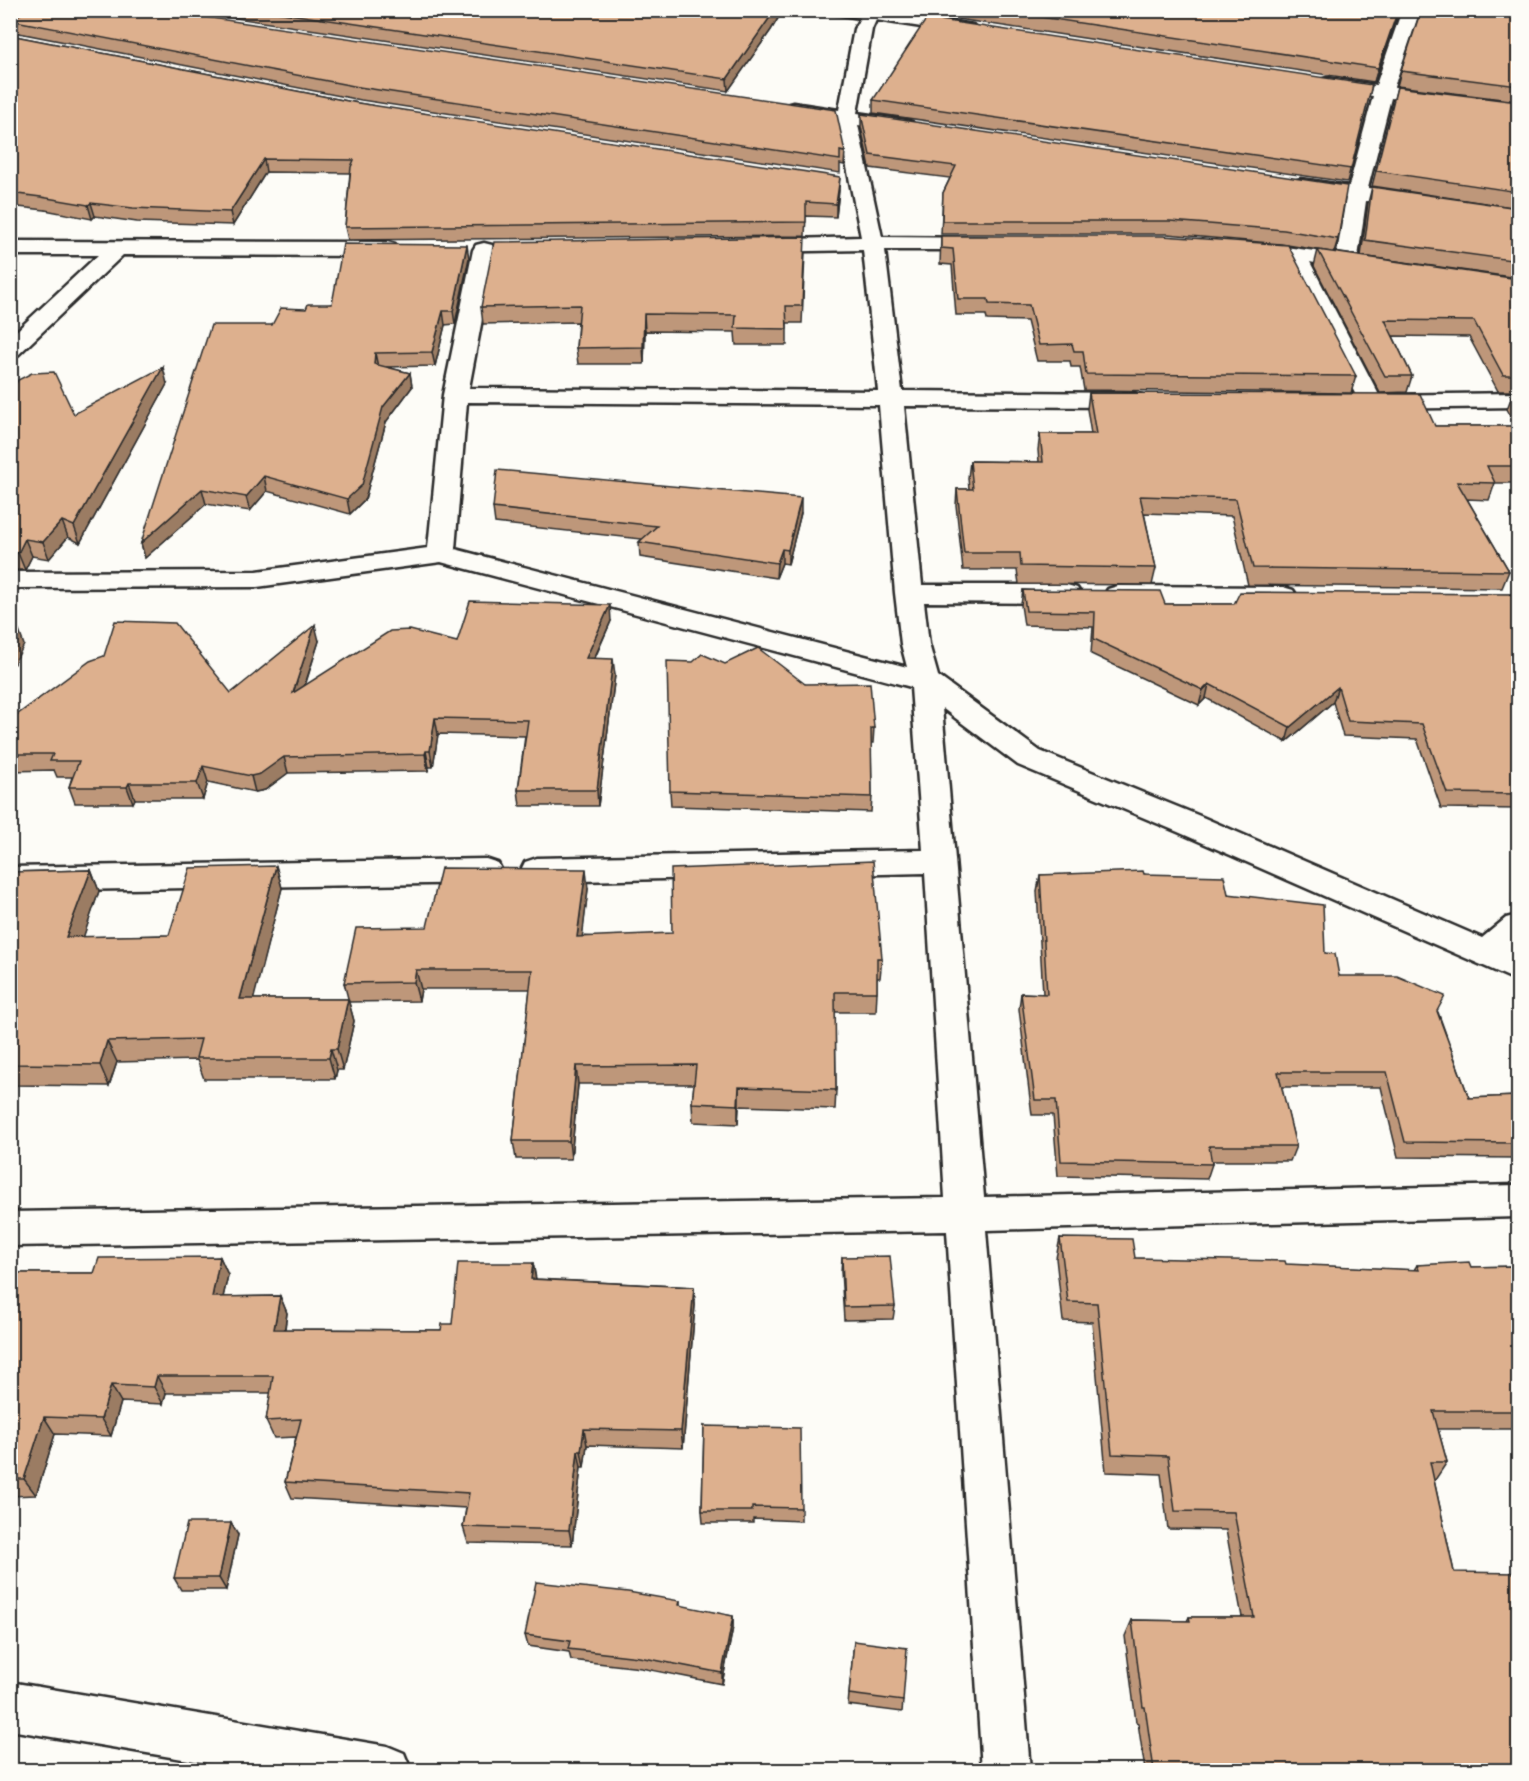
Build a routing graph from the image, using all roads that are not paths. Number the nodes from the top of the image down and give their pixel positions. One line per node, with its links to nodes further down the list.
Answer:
1 (842, 10): 3 (street)
2 (1411, 10): 6 (street)
3 (872, 13): 4 (street); 9 (street)
4 (987, 32)
5 (1313, 82): 6 (street)
6 (1383, 92): 8 (street); 12 (street)
7 (776, 106): 9 (street)
8 (1518, 109)
9 (847, 117): 10 (street); 14 (street)
10 (918, 128)
11 (1286, 182): 12 (street)
12 (1357, 193): 13 (street); 23 (street)
13 (1438, 205)
14 (873, 243): 15 (street); 16 (street); 27 (street)
15 (1009, 244)
16 (742, 247)
17 (10, 248): 18 (street)
18 (118, 248): 20 (street); 25 (street)
19 (1227, 248): 22 (street)
20 (413, 249)
21 (484, 249): 26 (street)
22 (1294, 253): 23 (street); 29 (street)
23 (1346, 262): 24 (street)
24 (1385, 267)
25 (10, 350)
26 (455, 396): 27 (street); 30 (street)
27 (891, 398): 28 (street); 32 (street)
28 (1155, 400)
29 (1518, 400)
30 (441, 554): 31 (street); 34 (street)
31 (10, 580)
32 (909, 593): 33 (street); 34 (street)
33 (1303, 596)
34 (925, 681): 35 (street); 38 (street)
35 (940, 861): 36 (street); 41 (street)
36 (10, 879)
37 (1518, 927): 38 (street)
38 (1486, 953): 39 (street)
39 (1518, 968)
40 (1515, 1210): 41 (street)
41 (964, 1214): 42 (street); 45 (street)
42 (10, 1229)
43 (10, 1706): 44 (street)
44 (387, 1770)
45 (1006, 1770)

